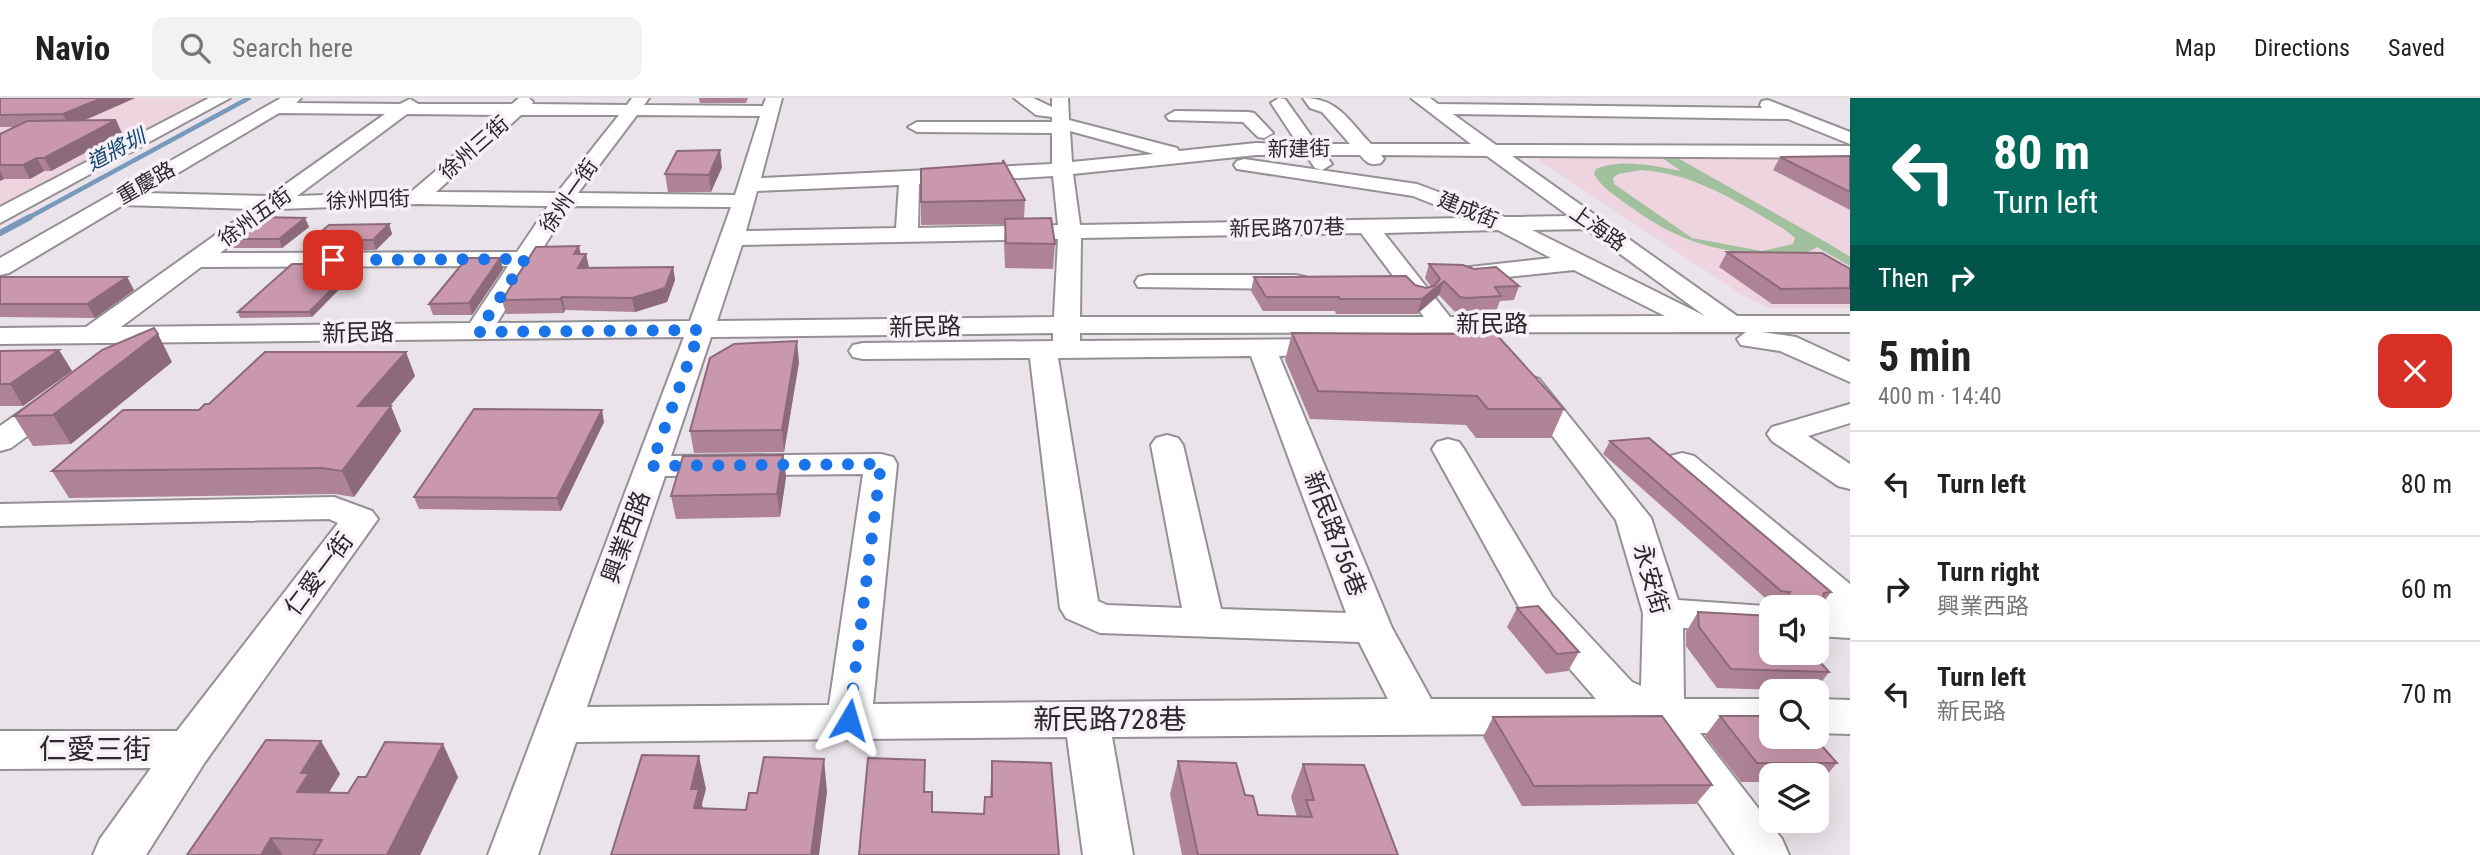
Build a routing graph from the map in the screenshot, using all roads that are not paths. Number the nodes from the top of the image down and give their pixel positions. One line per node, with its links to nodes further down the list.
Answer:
1 (222, 98): 35 (street, 重慶路)
2 (1022, 98): 15 (street, 建成街)
3 (1698, 98): 13 (street)
4 (1746, 98): 14 (street)
5 (1269, 101): 6 (street); 19 (street)
6 (1313, 101): 20 (street)
7 (284, 103): 8 (street); 32 (street, 重慶路)
8 (411, 103): 9 (street); 33 (street, 徐州五街)
9 (524, 103): 11 (street); 30 (street, 徐州三街)
10 (1427, 103): 13 (street); 21 (street, 上海路)
11 (637, 104): 12 (street); 31 (street, 徐州一街)
12 (771, 104): 29 (street, 興業西路)
13 (1729, 113): 14 (street); 22 (street)
14 (1788, 114): 18 (street)
15 (1060, 115): 16 (street); 24 (street, 建成街); 25 (street)
16 (917, 127)
17 (1264, 134): 24 (street)
18 (1850, 138)
19 (1313, 148): 20 (street, 新建街); 24 (street, 新建街); 26 (street)
20 (1364, 148): 21 (street, 新建街); 28 (street)
21 (1486, 149): 22 (street, 新建街); 36 (street, 上海路)
22 (1799, 152): 23 (street, 新建街)
23 (1850, 152)
24 (1190, 157): 25 (street, 新建街); 26 (street, 建成街)
25 (1062, 169): 27 (street, 新建街); 38 (street)
26 (1331, 178): 28 (street, 建成街); 34 (street)
27 (909, 179): 29 (street, 新建街); 39 (street)
28 (1394, 185): 37 (street, 建成街)
29 (747, 193): 31 (street, 徐州四街); 40 (street, 興業西路)
30 (417, 198): 31 (street, 徐州四街); 33 (street, 徐州四街)
31 (563, 199): 41 (street, 徐州一街)
32 (118, 200): 33 (street, 徐州四街); 44 (street, 重慶路)
33 (275, 203): 42 (street, 徐州五街)
34 (1361, 214): 37 (street, 新民路707巷); 38 (street, 新民路707巷); 48 (street)
35 (0, 216)
36 (1590, 222): 37 (street, 新民路707巷); 53 (street, 上海路)
37 (1503, 224): 43 (street, 建成街)
38 (1070, 232): 39 (street, 新民路707巷); 60 (street)
39 (907, 234): 40 (street, 新民路707巷)
40 (733, 238): 59 (street, 興業西路)
41 (525, 259): 42 (street); 54 (street, 徐州一街)
42 (196, 260): 56 (street, 徐州五街)
43 (1578, 262): 45 (street); 51 (street, 建成街)
44 (0, 268)
45 (1470, 274)
46 (1313, 281): 49 (street)
47 (1383, 281): 48 (street)
48 (1410, 281): 50 (street)
49 (1147, 282)
50 (1442, 324): 55 (street, 新民路); 60 (street, 新民路)
51 (1700, 324): 53 (street, 新民路); 55 (street, 新民路); 62 (street, 建成街)
52 (1850, 324): 53 (street, 新民路)
53 (1734, 325): 62 (street, 上海路)
54 (478, 332): 58 (street, 新民路); 59 (street, 新民路)
55 (1489, 334): 62 (street, 新民路); 63 (street, 新民路); 77 (street, 永安街)
56 (92, 335): 57 (street, 新民路); 58 (street, 新民路)
57 (0, 336)
58 (143, 336): 65 (street)
59 (696, 340): 60 (street, 新民路); 65 (street, 新民路); 73 (street, 興業西路)
60 (1059, 342): 63 (street, 新民路); 79 (street)
61 (1850, 342): 62 (street, 新民路)
62 (1786, 343): 66 (street, 建成街)
63 (1262, 348): 82 (street, 新民路756巷)
64 (0, 355): 65 (street, 新民路)
65 (115, 358)
66 (1850, 373)
67 (83, 381): 69 (street)
68 (1850, 413): 74 (street)
69 (0, 441)
70 (1167, 445): 79 (street)
71 (1448, 449): 84 (street)
72 (1682, 463): 76 (street)
73 (651, 466): 89 (street); 90 (street, 興業西路)
74 (1850, 479)
75 (0, 515): 91 (street, 仁愛一街)
76 (1850, 605)
77 (1663, 612): 78 (street); 84 (street, 永安街)
78 (1759, 618)
79 (1205, 623): 82 (street)
80 (1829, 623): 81 (street)
81 (1850, 624)
82 (1372, 628): 83 (street, 新民路756巷)
83 (1418, 716): 84 (street, 新民路728巷); 88 (street, 新民路728巷)
84 (1662, 716): 85 (street, 新民路728巷); 96 (street)
85 (1759, 716)
86 (1829, 716): 87 (street)
87 (1850, 717)
88 (1087, 719): 89 (street, 新民路728巷); 95 (street)
89 (849, 720): 90 (street, 新民路728巷)
90 (558, 724): 94 (street, 興業西路)
91 (189, 749): 92 (street, 仁愛三街); 93 (street, 仁愛一街)
92 (0, 750)
93 (118, 855)
94 (513, 855)
95 (1108, 855)
96 (1765, 855)

